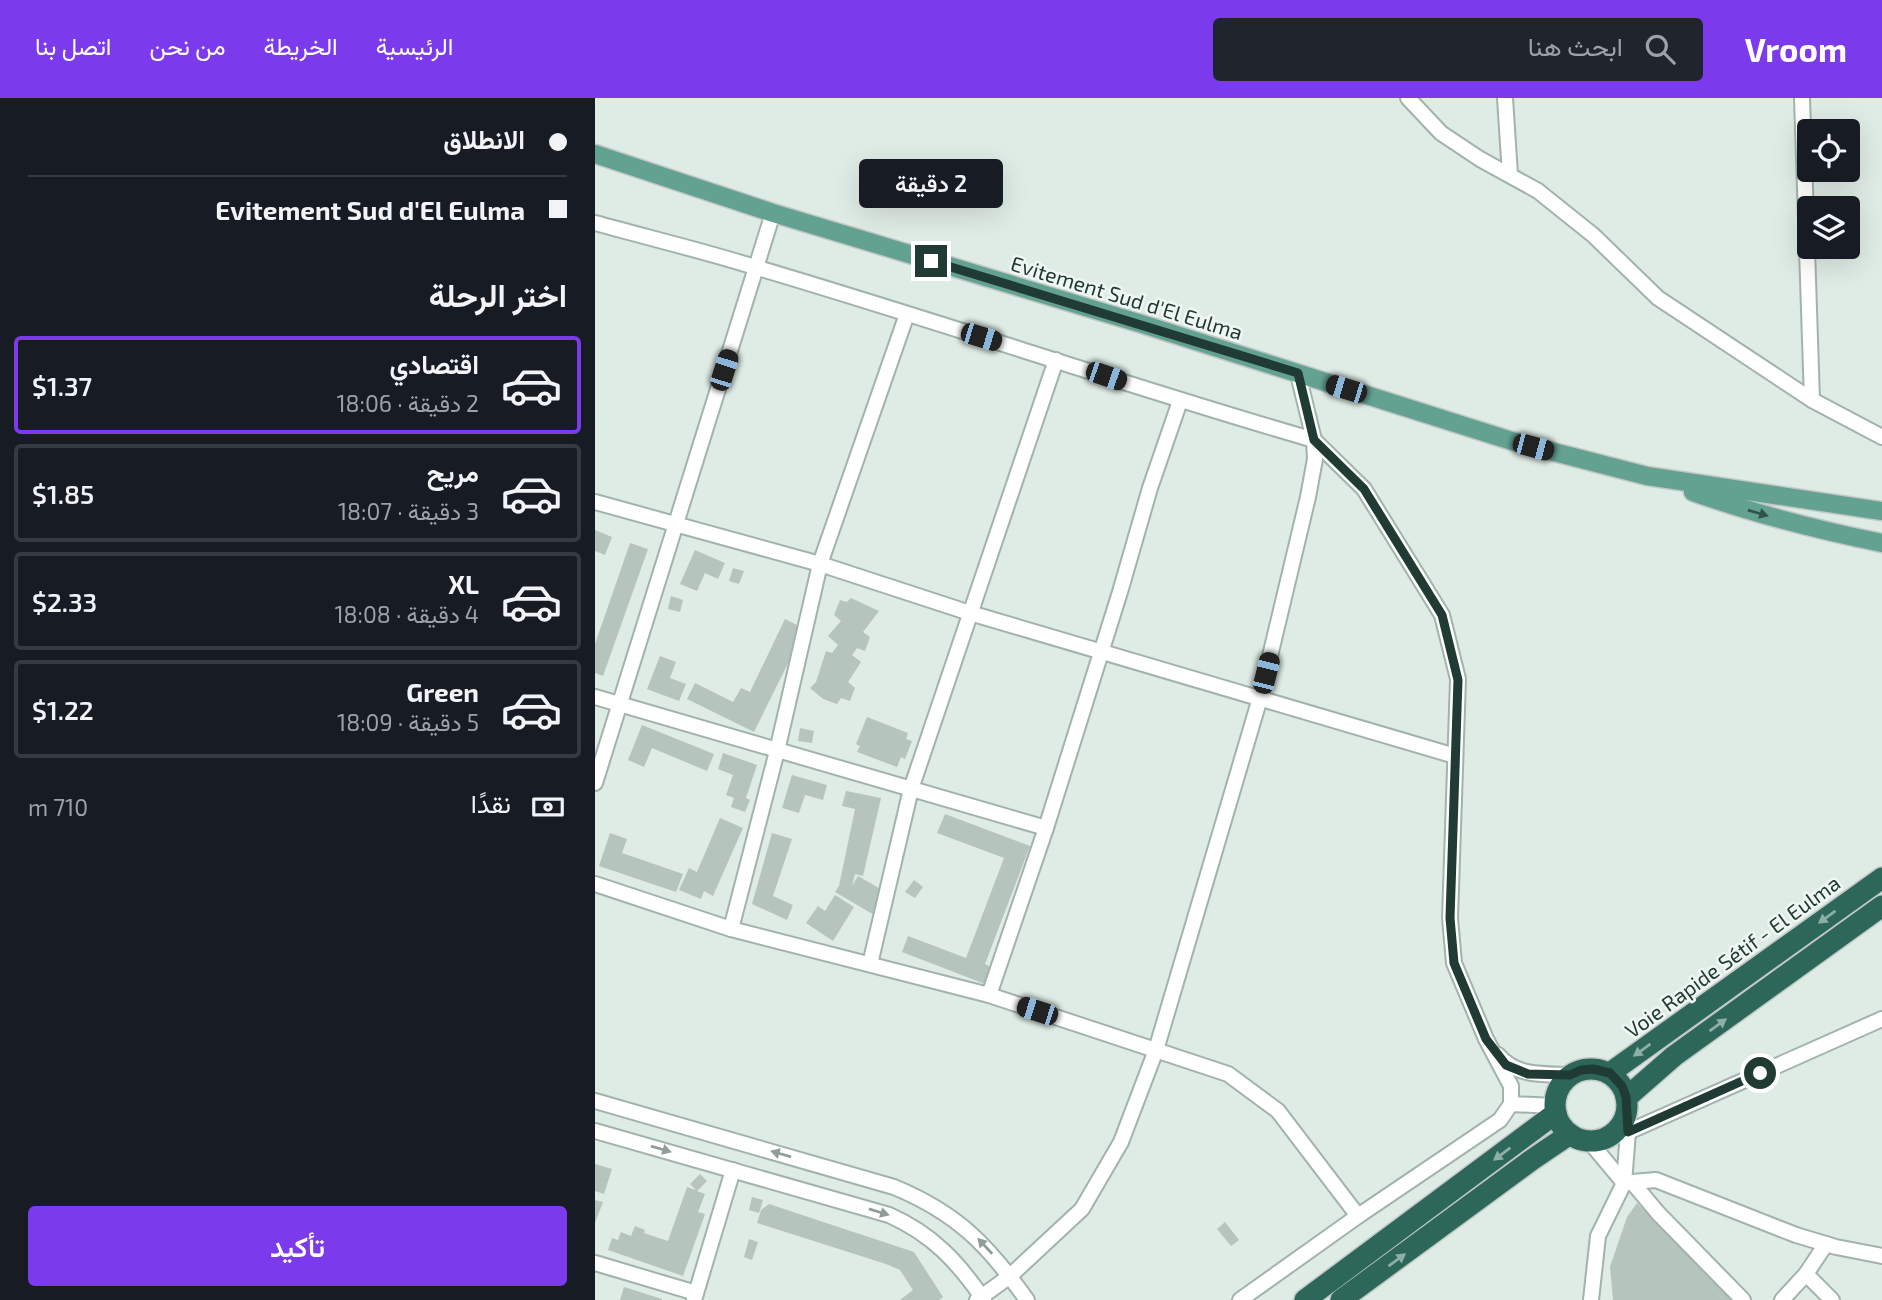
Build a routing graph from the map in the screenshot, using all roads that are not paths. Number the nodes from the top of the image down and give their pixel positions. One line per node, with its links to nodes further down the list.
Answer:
1 (1408, 98): 5 (street)
2 (1505, 98): 5 (street)
3 (1802, 98): 12 (street)
4 (595, 154): 6 (main road, Evitement Sud d'El Eulma)
5 (1510, 175): 12 (street)
6 (773, 213): 8 (street); 11 (main road, Evitement Sud d'El Eulma)
7 (595, 223): 8 (street)
8 (757, 267): 9 (street); 19 (street)
9 (907, 314): 10 (street); 21 (street)
10 (1056, 360): 13 (street); 22 (street)
11 (1298, 373): 15 (street); 16 (main road, Evitement Sud d'El Eulma)
12 (1812, 400): 14 (street)
13 (1180, 401): 15 (street); 23 (street)
14 (1882, 437)
15 (1314, 440): 25 (street); 28 (street)
16 (1647, 476): 18 (main road, Evitement Sud d'El Eulma); 20 (main road, Evitement Sud d'El Eulma, one-way to 20)
17 (595, 502): 19 (street)
18 (1882, 511)
19 (675, 525): 21 (street); 26 (street)
20 (1882, 543)
21 (820, 564): 22 (street); 27 (street)
22 (970, 613): 23 (street); 30 (street)
23 (1101, 652): 25 (street); 31 (street)
24 (595, 697): 26 (street)
25 (1260, 698): 28 (street); 40 (street)
26 (620, 705): 27 (street); 29 (street)
27 (777, 751): 30 (street); 35 (street)
28 (1455, 756): 39 (street)
29 (595, 783)
30 (911, 789): 31 (street); 36 (street)
31 (1046, 828): 37 (street)
32 (1882, 878): 41 (highway, Voie Rapide Sétif - El Eulma, one-way to 41)
33 (595, 884): 35 (street)
34 (1882, 906): 44 (highway, one-way to 34)
35 (731, 929): 36 (street)
36 (870, 964): 37 (street)
37 (989, 995): 40 (street)
38 (1882, 1019): 48 (street)
39 (1486, 1039): 42 (street); 45 (street)
40 (1156, 1050): 52 (street); 57 (street)
41 (1610, 1073): 42 (highway); 44 (highway)
42 (1570, 1075): 46 (highway)
43 (595, 1101): 57 (street, one-way to 43)
44 (1626, 1103): 48 (street); 49 (highway)
45 (1511, 1104): 46 (street); 52 (street)
46 (1555, 1109): 49 (highway); 62 (highway, one-way to 62)
47 (595, 1131): 50 (street, one-way to 50)
48 (1628, 1132): 51 (street)
49 (1579, 1138): 51 (street); 63 (highway, one-way to 49)
50 (733, 1170): 58 (street); 59 (street, one-way to 59)
51 (1628, 1182): 53 (street); 64 (street); 65 (street)
52 (1358, 1216): 61 (street)
53 (1826, 1244): 54 (street); 56 (street)
54 (1882, 1256)
55 (595, 1264): 58 (street)
56 (1806, 1274): 66 (street); 67 (street)
57 (1010, 1276): 59 (street); 60 (street)
58 (695, 1296)
59 (981, 1299)
60 (1027, 1300)
61 (1240, 1300)
62 (1305, 1300)
63 (1341, 1300)
64 (1591, 1300)
65 (1742, 1300)
66 (1782, 1300)
67 (1832, 1300)

